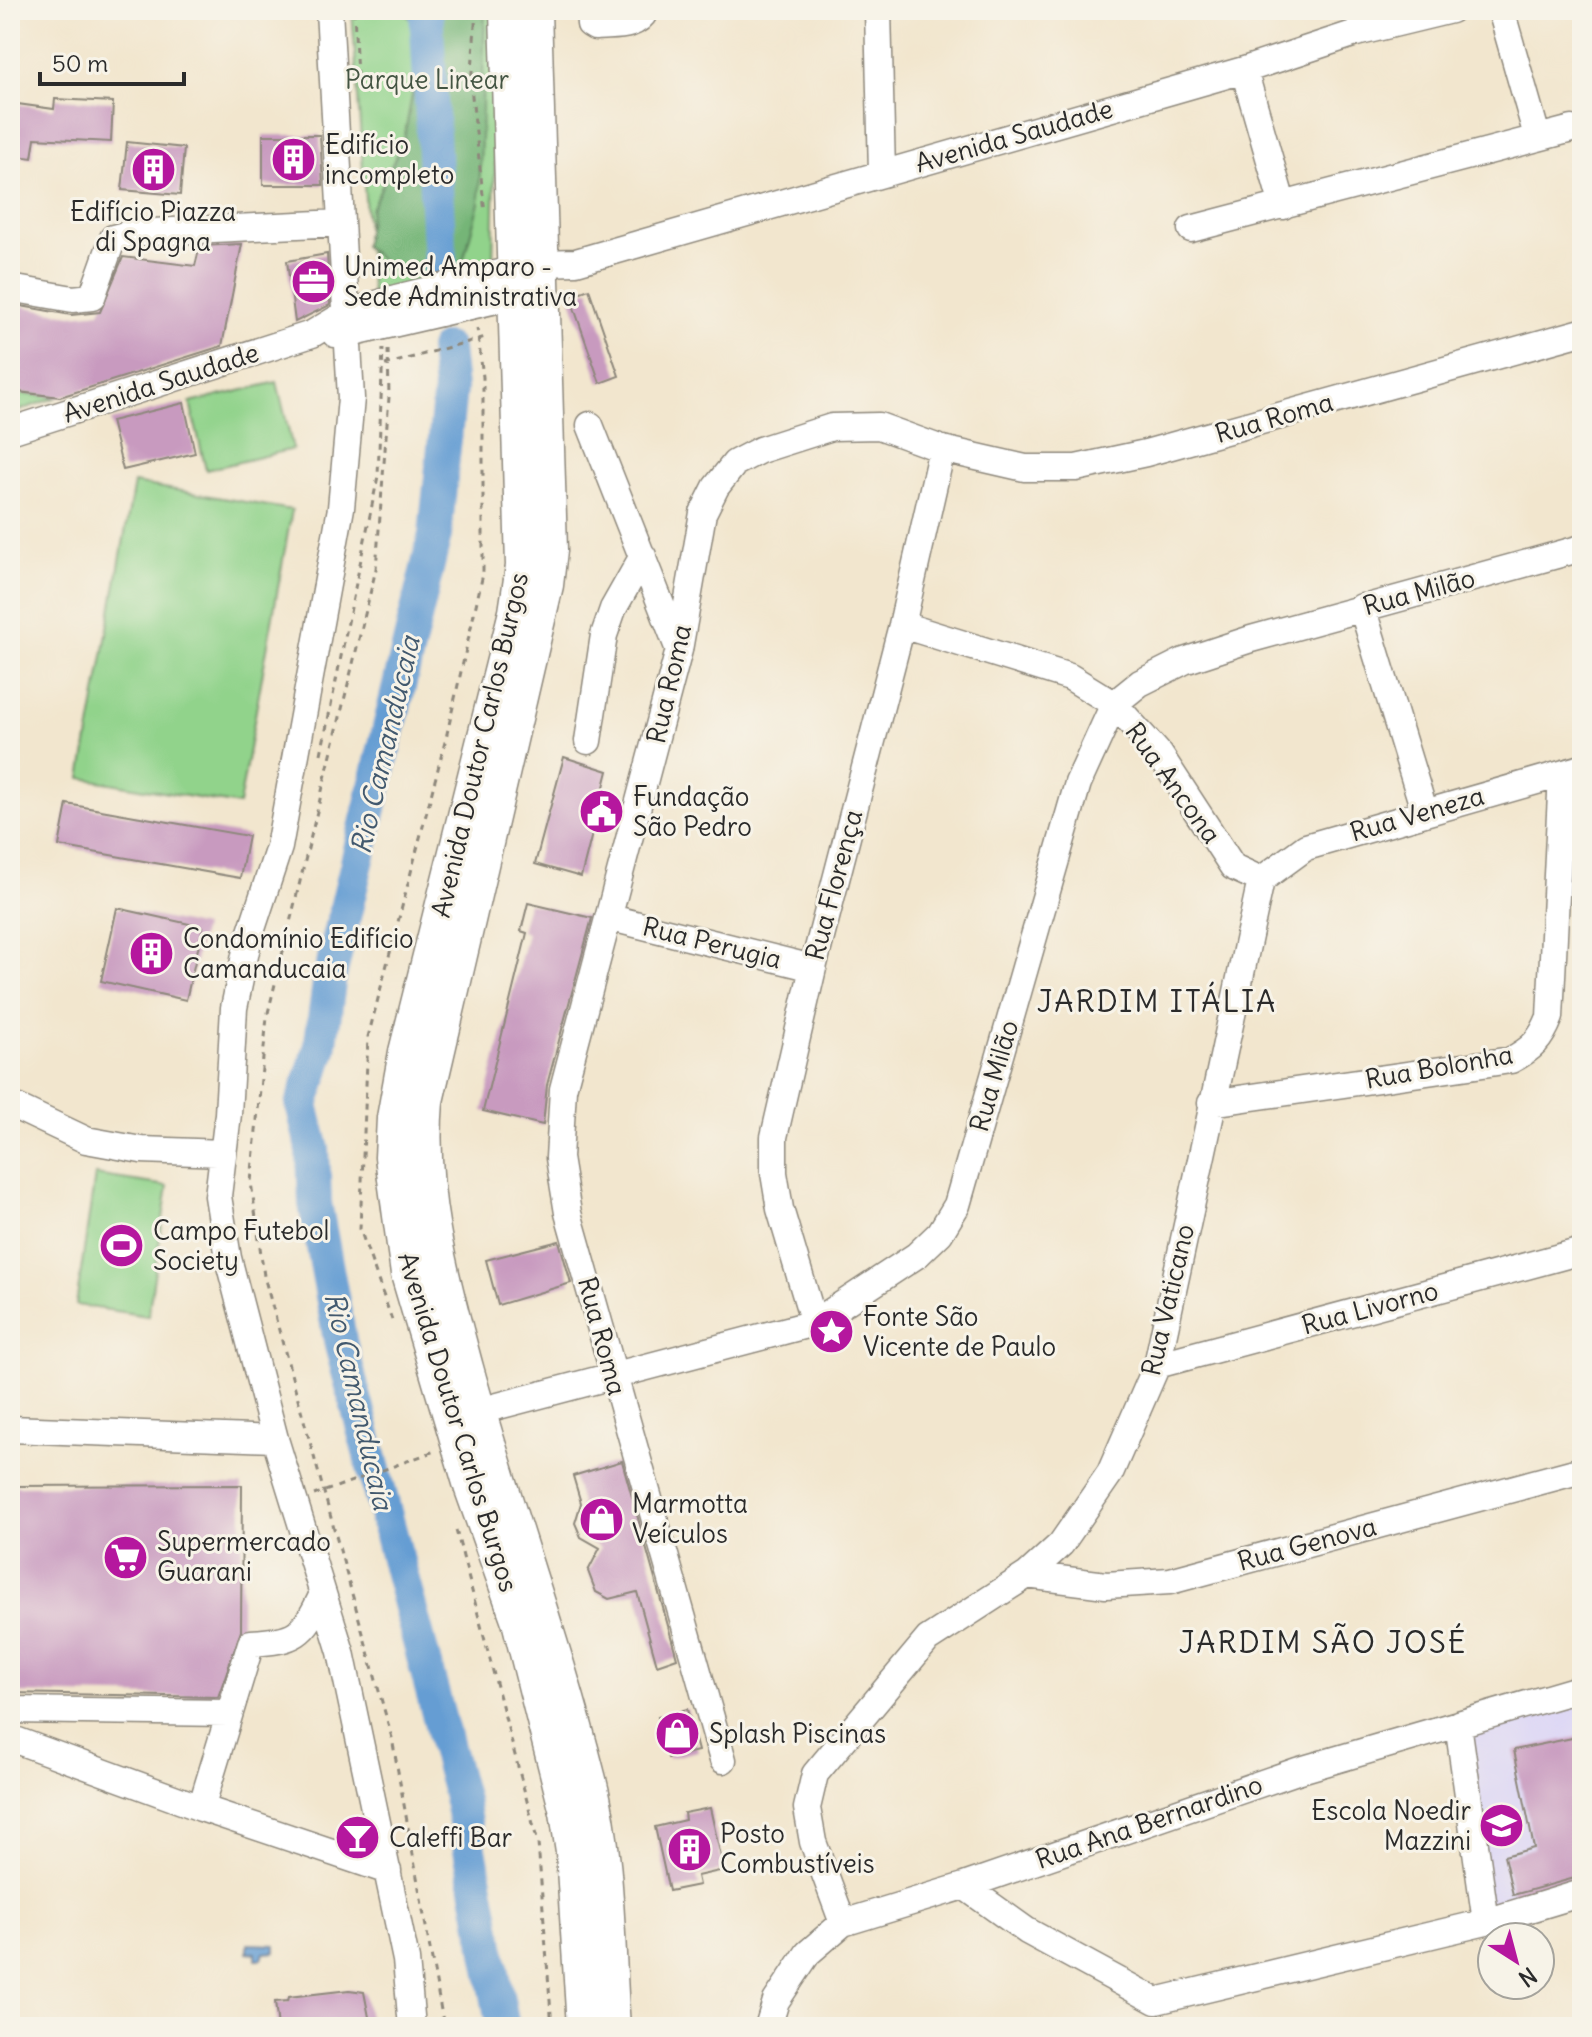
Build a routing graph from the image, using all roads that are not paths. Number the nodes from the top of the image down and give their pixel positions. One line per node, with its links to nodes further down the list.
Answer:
1 (329, 10): 15 (street)
2 (507, 10): 17 (main road, Avenida Doutor Carlos Burgos)
3 (534, 10): 17 (main road, Avenida Doutor Carlos Burgos)
4 (589, 10): 5 (street)
5 (646, 10)
6 (878, 10): 13 (street)
7 (1451, 10): 9 (street, Avenida Saudade)
8 (1501, 10): 12 (street)
9 (1353, 22): 10 (street, Avenida Saudade)
10 (1244, 70): 13 (street, Avenida Saudade); 14 (street)
11 (1572, 129): 12 (street)
12 (1537, 136): 14 (street)
13 (882, 173): 17 (street, Avenida Saudade)
14 (1283, 206): 16 (street)
15 (340, 223): 18 (street); 19 (street)
16 (1191, 229)
17 (516, 283): 19 (street, Avenida Saudade); 43 (main road, Avenida Doutor Carlos Burgos)
18 (10, 288)
19 (348, 324): 22 (street, Avenida Saudade); 38 (street)
20 (1582, 332): 23 (street, Rua Roma)
21 (590, 425): 25 (street)
22 (10, 431)
23 (942, 449): 27 (street, Rua Florença); 28 (street, Rua Roma)
24 (1582, 548): 26 (street, Rua Milão)
25 (643, 556): 28 (street); 30 (street)
26 (1362, 607): 29 (street, Rua Milão); 32 (street)
27 (902, 625): 29 (street, Rua Ancona); 35 (street, Rua Florença)
28 (679, 650): 34 (street, Rua Roma)
29 (1114, 704): 33 (street, Rua Ancona); 40 (street, Rua Milão)
30 (588, 741)
31 (1572, 771): 32 (street, Rua Veneza); 36 (street, Rua Bolonha)
32 (1424, 810): 33 (street, Rua Veneza)
33 (1261, 880): 36 (street, Rua Vaticano)
34 (611, 918): 35 (street, Rua Perugia); 42 (street, Rua Roma)
35 (813, 968): 40 (street, Rua Florença)
36 (1211, 1103): 41 (street, Rua Vaticano)
37 (10, 1104): 38 (street)
38 (223, 1153): 45 (street)
39 (1582, 1251): 41 (street, Rua Livorno)
40 (814, 1323): 42 (street, Rua Milão)
41 (1157, 1365): 47 (street, Rua Vaticano)
42 (612, 1373): 43 (street, Rua Milão); 54 (street, Rua Roma)
43 (463, 1426): 64 (main road, Avenida Doutor Carlos Burgos); 65 (main road, Avenida Doutor Carlos Burgos)
44 (10, 1429): 45 (street)
45 (275, 1439): 48 (street)
46 (1582, 1470): 47 (street, Rua Genova)
47 (1027, 1575): 61 (street, Rua Vaticano)
48 (322, 1596): 51 (street); 56 (street)
49 (1582, 1688): 52 (street, Rua Ana Bernardino)
50 (10, 1710): 51 (street)
51 (228, 1713): 55 (street)
52 (1458, 1724): 57 (street, Rua Ana Bernardino); 59 (street)
53 (10, 1738): 55 (street)
54 (723, 1760)
55 (201, 1808): 56 (street)
56 (388, 1871): 63 (street)
57 (964, 1886): 61 (street, Rua Ana Bernardino); 62 (street)
58 (1582, 1893): 60 (street)
59 (1486, 1921)
60 (1489, 1921)
61 (843, 1923): 66 (street, Rua Ana Bernardino)
62 (1476, 1924)
63 (412, 2027)
64 (584, 2027)
65 (613, 2027)
66 (768, 2027)

